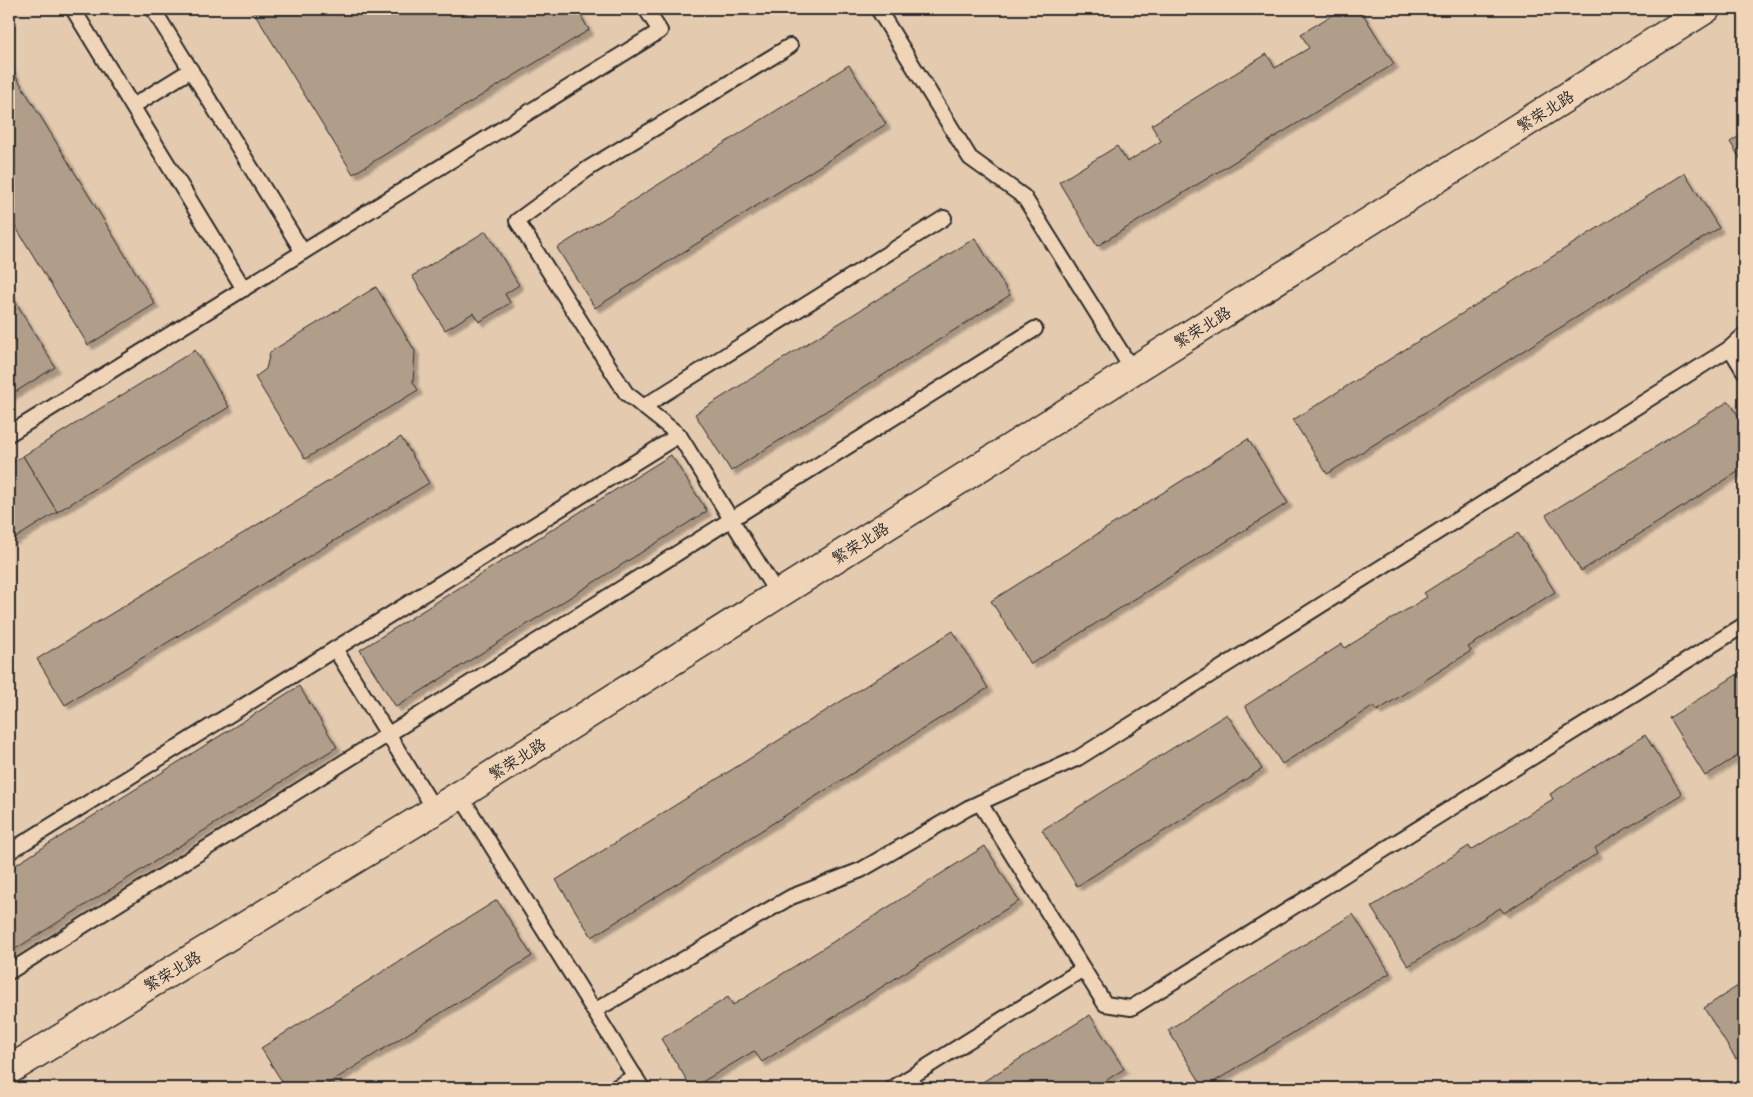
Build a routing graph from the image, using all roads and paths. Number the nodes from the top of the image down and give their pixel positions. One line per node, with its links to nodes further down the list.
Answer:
1 (73, 9): 8 (lane)
2 (153, 9): 7 (lane)
3 (646, 9): 10 (lane)
4 (878, 9): 15 (lane)
5 (1706, 9): 15 (street, 繁荣北路)
6 (790, 46): 17 (lane)
7 (191, 70): 8 (lane); 10 (lane)
8 (133, 106): 11 (lane)
9 (944, 218): 17 (lane)
10 (303, 252): 11 (lane)
11 (244, 289): 18 (lane)
12 (1035, 329): 20 (lane)
13 (1744, 336): 14 (lane)
14 (1730, 348): 16 (lane); 26 (lane)
15 (1132, 371): 21 (street, 繁荣北路)
16 (1744, 371)
17 (643, 407): 19 (lane)
18 (9, 434)
19 (679, 435): 20 (lane); 23 (lane)
20 (731, 519): 21 (lane); 24 (lane)
21 (778, 595): 25 (street, 繁荣北路)
22 (1744, 625): 29 (lane)
23 (335, 649): 24 (lane); 28 (lane)
24 (388, 734): 27 (lane); 30 (lane)
25 (460, 795): 27 (street, 繁荣北路); 31 (lane)
26 (980, 803): 29 (lane); 31 (lane)
27 (434, 810): 32 (street, 繁荣北路)
28 (9, 852)
29 (1083, 968): 36 (lane)
30 (9, 972)
31 (594, 1011): 33 (lane)
32 (9, 1070)
33 (635, 1076): 34 (lane); 35 (lane)
34 (615, 1088)
35 (642, 1088)
36 (893, 1088)

